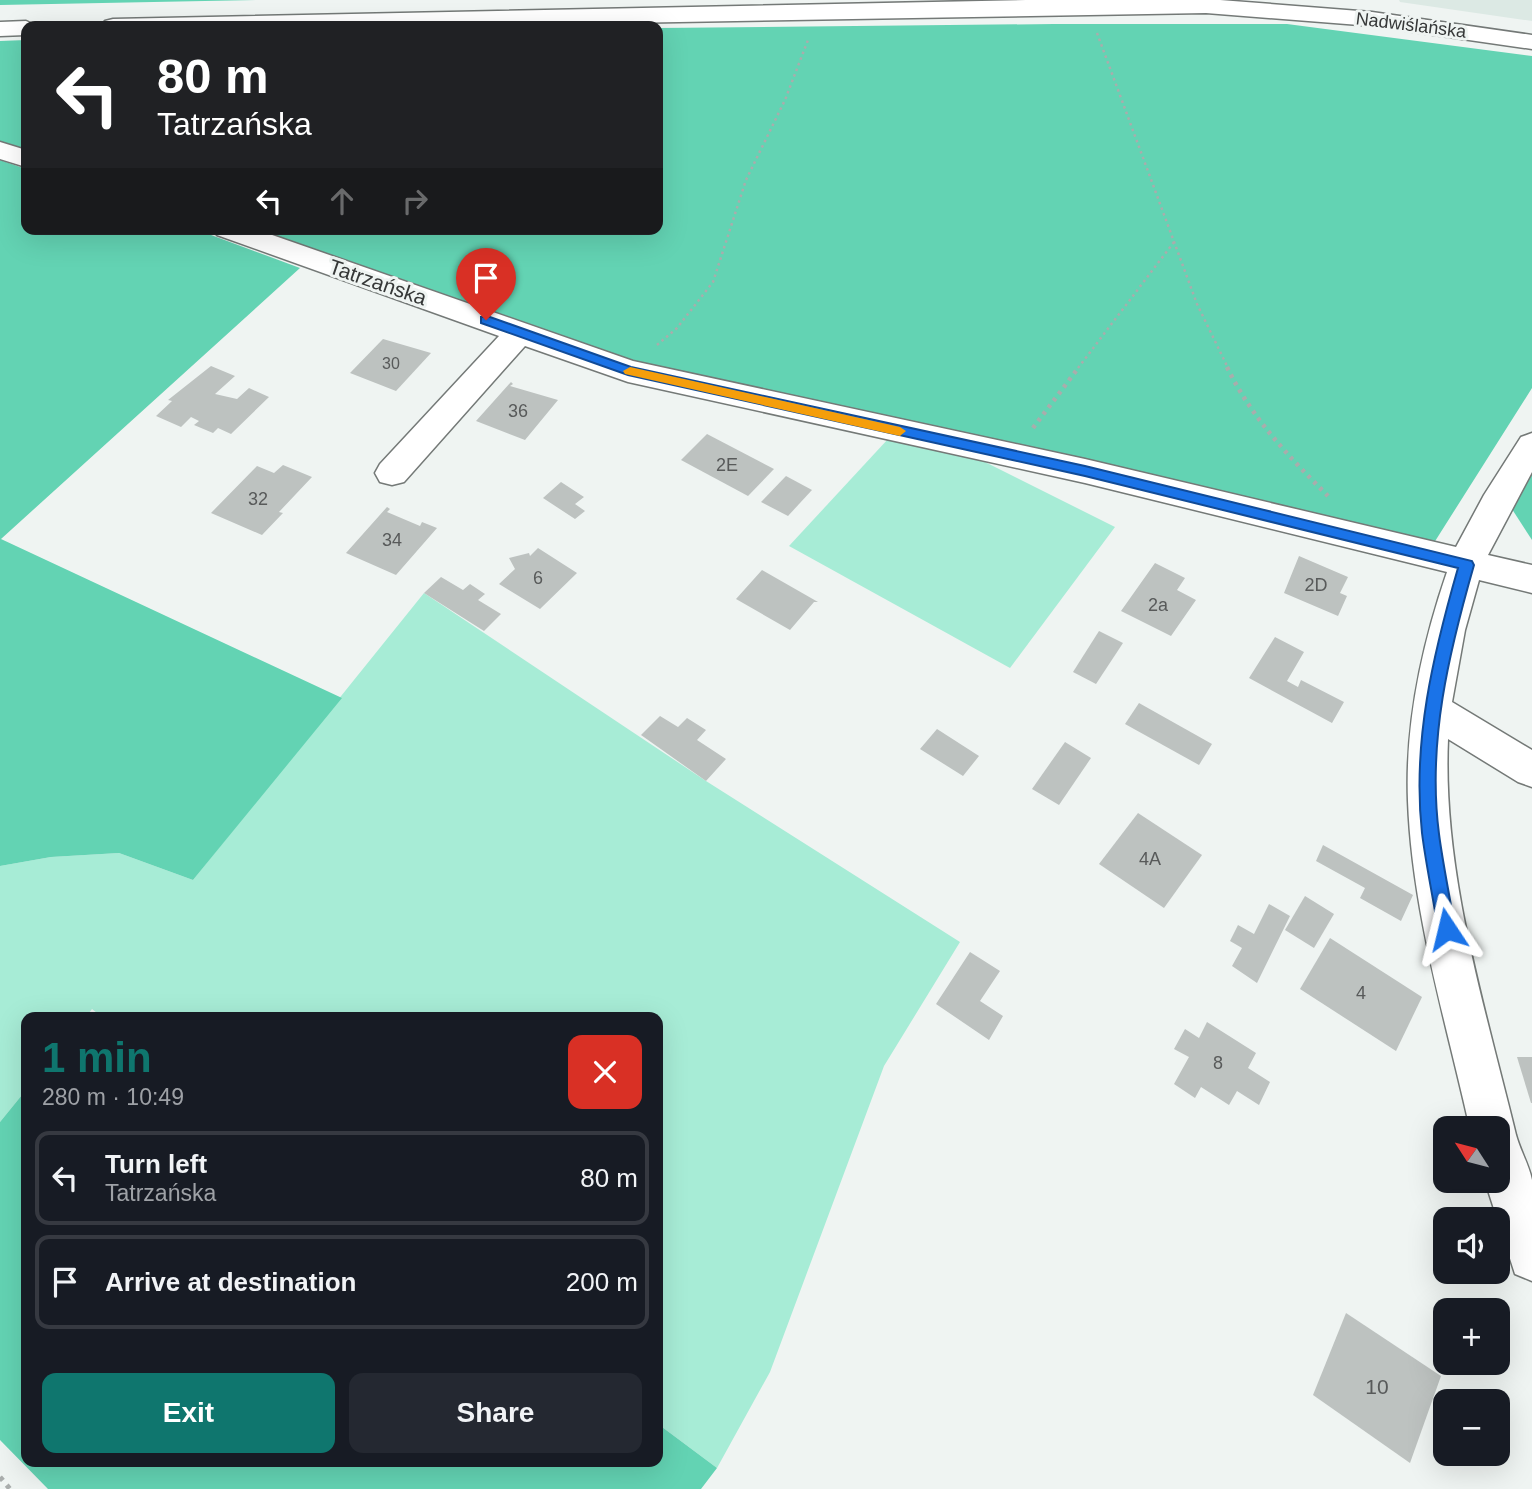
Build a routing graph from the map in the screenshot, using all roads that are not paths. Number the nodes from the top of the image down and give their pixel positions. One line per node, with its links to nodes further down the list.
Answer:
1 (348, 21): 4 (street, Nadwiślańska)
2 (21, 28): 3 (street)
3 (0, 29)
4 (1527, 40)
5 (0, 150): 6 (street)
6 (21, 157)
7 (244, 235): 8 (street, Tatrzańska)
8 (520, 332): 10 (street); 11 (street, Tatrzańska)
9 (1532, 445): 11 (street)
10 (391, 473)
11 (1466, 565): 12 (street, Tatrzańska); 13 (street)
12 (1532, 579)
13 (1432, 709): 14 (street); 15 (street)
14 (1532, 770)
15 (1490, 1116)
16 (1510, 1186): 17 (street)
17 (1532, 1257)

